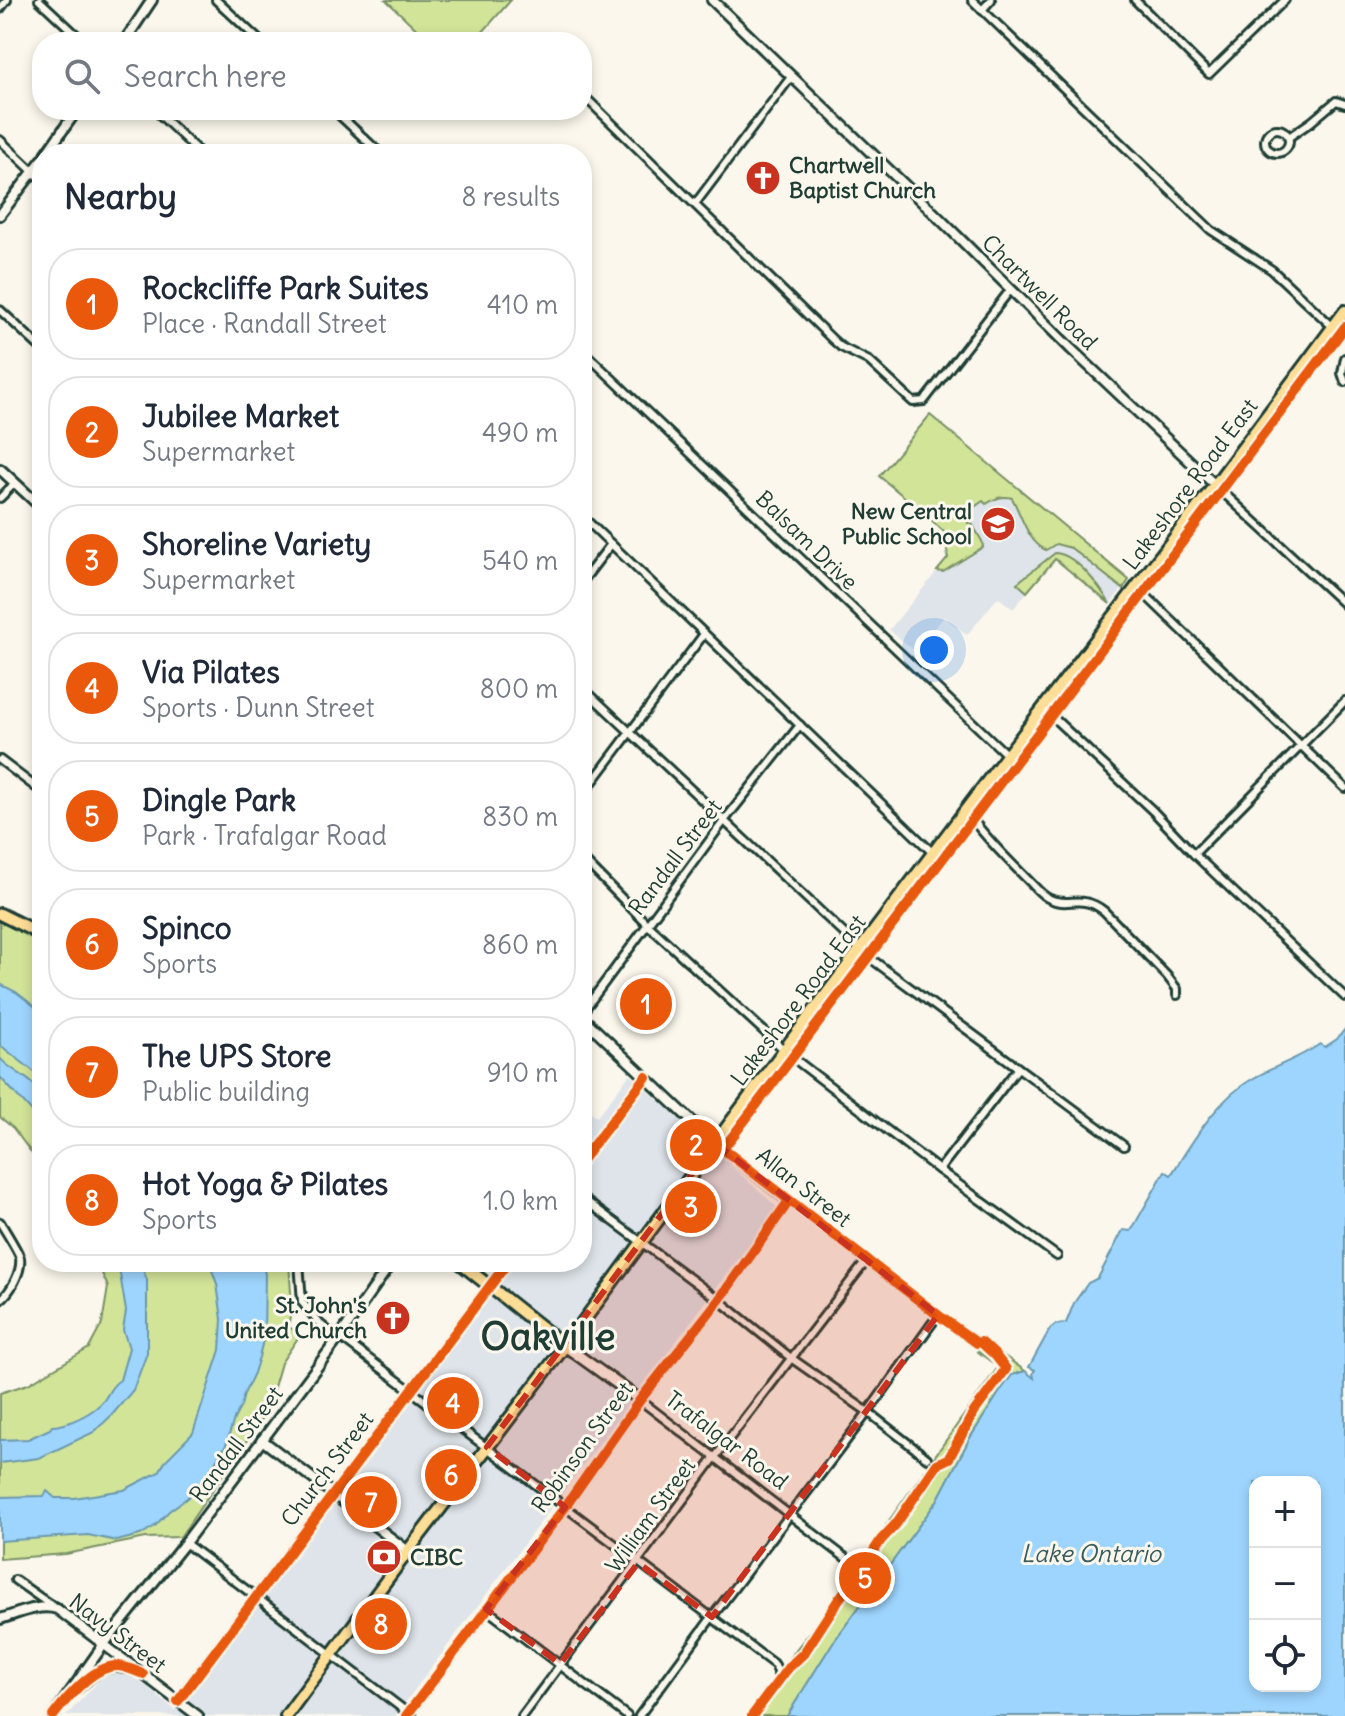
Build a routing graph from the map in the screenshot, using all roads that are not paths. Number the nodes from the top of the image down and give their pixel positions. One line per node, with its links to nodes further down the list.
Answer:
1 (7, 0): 10 (street)
2 (39, 0): 12 (street)
3 (152, 0): 13 (street)
4 (216, 0): 14 (street)
5 (712, 0): 15 (street, Chartwell Road)
6 (972, 0): 11 (street)
7 (991, 0): 11 (street)
8 (1135, 0): 9 (street)
9 (1285, 0)
10 (0, 9)
11 (982, 10): 33 (street)
12 (73, 32)
13 (131, 32)
14 (250, 32)
15 (791, 77): 28 (street); 30 (street, Chartwell Road)
16 (592, 104): 28 (street)
17 (1345, 104): 21 (street)
18 (70, 120): 23 (street)
19 (165, 120): 24 (street)
20 (345, 120): 25 (street)
21 (1289, 137): 21 (street)
22 (0, 140): 26 (street)
23 (53, 144)
24 (191, 144)
25 (370, 144)
26 (32, 171)
27 (32, 173): 29 (street)
28 (695, 204): 30 (street)
29 (0, 215)
30 (1011, 289): 40 (street, Chartwell Road)
31 (0, 310): 34 (street)
32 (1345, 311): 33 (main road, Lakeshore Road East)
33 (1333, 327): 40 (main road, Lakeshore Road East)
34 (32, 340)
35 (1345, 358): 37 (street)
36 (592, 360): 55 (street, Balsam Drive)
37 (1345, 382)
38 (0, 469): 39 (street)
39 (15, 483): 41 (street); 42 (street)
40 (1215, 485): 46 (main road, Lakeshore Road East); 47 (street, Chartwell Road)
41 (0, 498)
42 (32, 499)
43 (592, 526): 44 (street)
44 (611, 544): 45 (street); 48 (street)
45 (592, 569)
46 (1137, 587): 51 (main road, Lakeshore Road East); 54 (street)
47 (1345, 605)
48 (704, 634): 52 (street); 53 (street)
49 (592, 696): 53 (street)
50 (1345, 701): 54 (street)
51 (1043, 708): 55 (main road, Lakeshore Road East); 63 (street)
52 (800, 725): 61 (street, Randall Street); 62 (street)
53 (630, 732): 57 (street); 61 (street)
54 (1302, 746): 59 (street); 63 (street)
55 (1007, 755): 60 (main road, Lakeshore Road East)
56 (0, 760): 58 (street)
57 (592, 783)
58 (32, 784)
59 (1345, 788)
60 (966, 811): 62 (main road, Lakeshore Road East); 69 (street)
61 (724, 821): 66 (street, Randall Street); 68 (street)
62 (934, 854): 68 (main road, Lakeshore Road East)
63 (1194, 854): 70 (street)
64 (592, 868): 66 (street)
65 (0, 914): 67 (main road)
66 (647, 924): 71 (street, Randall Street); 73 (street)
67 (32, 930)
68 (861, 950): 73 (main road, Lakeshore Road East); 74 (street)
69 (1177, 995)
70 (1345, 997)
71 (592, 1001)
72 (592, 1025): 75 (street, Allan Street)
73 (784, 1050): 76 (main road, Lakeshore Road East); 79 (street)
74 (1018, 1068): 77 (street); 79 (street)
75 (646, 1077): 76 (street, Allan Street); 78 (street)
76 (715, 1143): 80 (street, Allan Street); 83 (main road, Lakeshore Road East)
77 (1124, 1146)
78 (592, 1147)
79 (939, 1170): 84 (street)
80 (789, 1201): 85 (street, Allan Street); 92 (street, Robinson Street)
81 (592, 1206): 83 (street)
82 (0, 1222): 91 (street)
83 (641, 1243): 92 (street); 96 (main road, Lakeshore Road East)
84 (1057, 1256)
85 (867, 1260): 93 (street, Allan Street); 97 (street, William Street)
86 (300, 1272): 94 (street)
87 (385, 1272): 94 (street, Randall Street)
88 (472, 1272): 90 (main road, Trafalgar Road)
89 (500, 1272): 90 (street, Church Street)
90 (490, 1286): 96 (main road, Trafalgar Road); 98 (street, Church Street)
91 (0, 1300)
92 (719, 1300): 97 (street); 99 (street, Robinson Street)
93 (938, 1315): 95 (street, Allan Street); 100 (street)
94 (339, 1338): 98 (street); 101 (street, Randall Street)
95 (977, 1343)
96 (565, 1346): 99 (main road, Trafalgar Road); 102 (main road, Lakeshore Road East)
97 (791, 1358): 100 (street); 103 (street, William Street)
98 (412, 1390): 102 (street); 105 (street, Church Street)
99 (640, 1400): 103 (street, Trafalgar Road); 106 (street, Robinson Street)
100 (868, 1412): 104 (street); 107 (street)
101 (262, 1440): 105 (street); 108 (street, Randall Street)
102 (487, 1447): 106 (street); 109 (main road, Lakeshore Road East)
103 (715, 1458): 107 (street, Trafalgar Road); 110 (street, William Street)
104 (927, 1458)
105 (334, 1494): 109 (street); 113 (street, Church Street)
106 (565, 1507): 110 (street); 115 (street, Robinson Street)
107 (790, 1514): 111 (street, Trafalgar Road); 116 (street)
108 (185, 1543): 113 (street); 118 (street, Randall Street)
109 (408, 1551): 119 (main road, Lakeshore Road East)
110 (638, 1563): 116 (street); 120 (street, William Street)
111 (855, 1565)
112 (15, 1580): 114 (street, Navy Street)
113 (255, 1597): 119 (street); 123 (street, Church Street)
114 (57, 1609): 117 (street); 118 (street, Navy Street)
115 (486, 1609): 120 (street); 124 (street, Robinson Street)
116 (712, 1617): 130 (street); 131 (street)
117 (0, 1619)
118 (104, 1644): 121 (street, Navy Street); 122 (street, Randall Street)
119 (331, 1655): 124 (street); 127 (main road, Lakeshore Road East)
120 (560, 1664): 128 (street, William Street); 129 (street)
121 (143, 1674): 122 (street); 123 (street, Navy Street)
122 (68, 1697): 125 (street)
123 (178, 1701): 126 (street, Navy Street)
124 (409, 1715)
125 (53, 1716)
126 (198, 1716)
127 (286, 1716)
128 (522, 1716)
129 (627, 1716)
130 (639, 1716)
131 (752, 1716)

